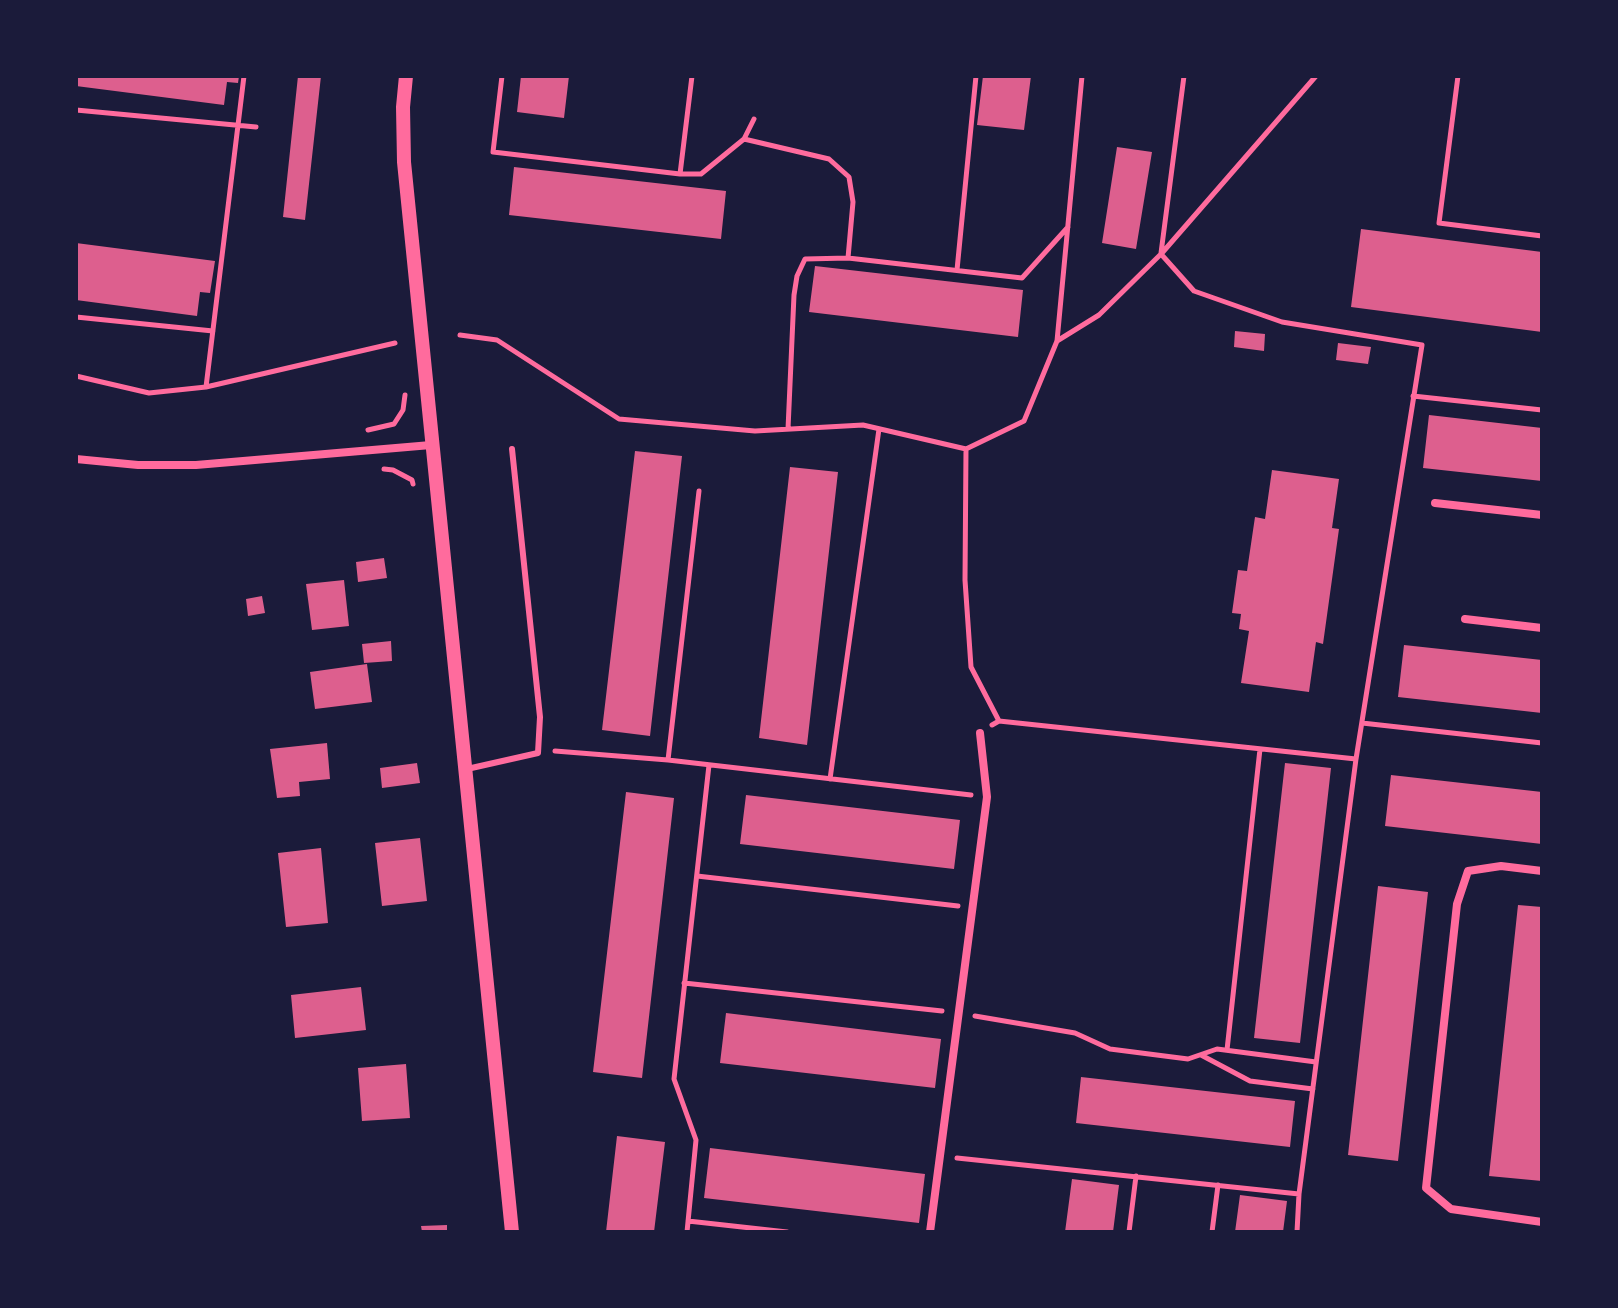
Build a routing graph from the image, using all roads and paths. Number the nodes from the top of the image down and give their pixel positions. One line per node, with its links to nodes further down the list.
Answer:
1 (244, 76): 12 (path)
2 (406, 76): 32 (street)
3 (502, 76): 15 (path)
4 (692, 76): 15 (path)
5 (976, 76): 20 (path)
6 (1082, 76): 16 (path)
7 (1184, 76): 18 (path)
8 (1316, 76): 18 (path)
9 (1458, 76): 17 (path)
10 (76, 110): 12 (path)
11 (754, 119): 14 (path)
12 (239, 126): 13 (path); 22 (path)
13 (256, 127)
14 (744, 139): 15 (path); 19 (path)
15 (680, 174)
16 (1068, 227): 20 (path); 24 (path)
17 (1542, 236)
18 (1161, 254): 24 (path); 28 (path)
19 (848, 258): 20 (path); 30 (path)
20 (957, 270)
21 (76, 317): 22 (path)
22 (213, 331): 27 (path)
23 (460, 335): 30 (path)
24 (1057, 341): 34 (path)
25 (395, 343): 27 (path)
26 (76, 376): 27 (path)
27 (206, 387)
28 (1413, 396): 29 (path); 42 (path)
29 (1542, 410)
30 (788, 429): 31 (path)
31 (879, 429): 34 (path); 51 (path)
32 (431, 445): 35 (street); 50 (street)
33 (512, 449): 46 (lane)
34 (966, 449): 41 (path)
35 (76, 459)
36 (699, 491): 48 (path)
37 (1435, 503): 38 (street)
38 (1542, 515)
39 (1465, 619): 40 (street)
40 (1542, 628)
41 (999, 721): 43 (path); 45 (path)
42 (1362, 723): 44 (path); 47 (path)
43 (980, 733): 52 (street)
44 (1542, 743)
45 (1260, 749): 47 (path); 58 (path)
46 (538, 753): 48 (path); 50 (lane)
47 (1356, 759): 60 (path)
48 (668, 760): 49 (path)
49 (709, 765): 51 (path); 54 (path)
50 (467, 769): 68 (street)
51 (830, 779): 52 (path)
52 (987, 797): 55 (street)
53 (1542, 871): 67 (street)
54 (697, 876): 55 (path); 56 (path)
55 (973, 908): 57 (street)
56 (684, 983): 57 (path); 66 (path)
57 (959, 1013): 59 (path); 62 (street)
58 (1227, 1050): 59 (path); 60 (path)
59 (1200, 1055): 61 (path)
60 (1316, 1062): 61 (path)
61 (1313, 1089): 65 (path)
62 (940, 1156): 63 (path); 71 (street)
63 (1136, 1176): 64 (path); 72 (path)
64 (1218, 1185): 65 (path); 73 (path)
65 (1299, 1194): 74 (path)
66 (688, 1221): 69 (path); 70 (path)
67 (1542, 1222)
68 (512, 1232)
69 (687, 1232)
70 (787, 1232)
71 (930, 1232)
72 (1129, 1232)
73 (1212, 1232)
74 (1297, 1232)

